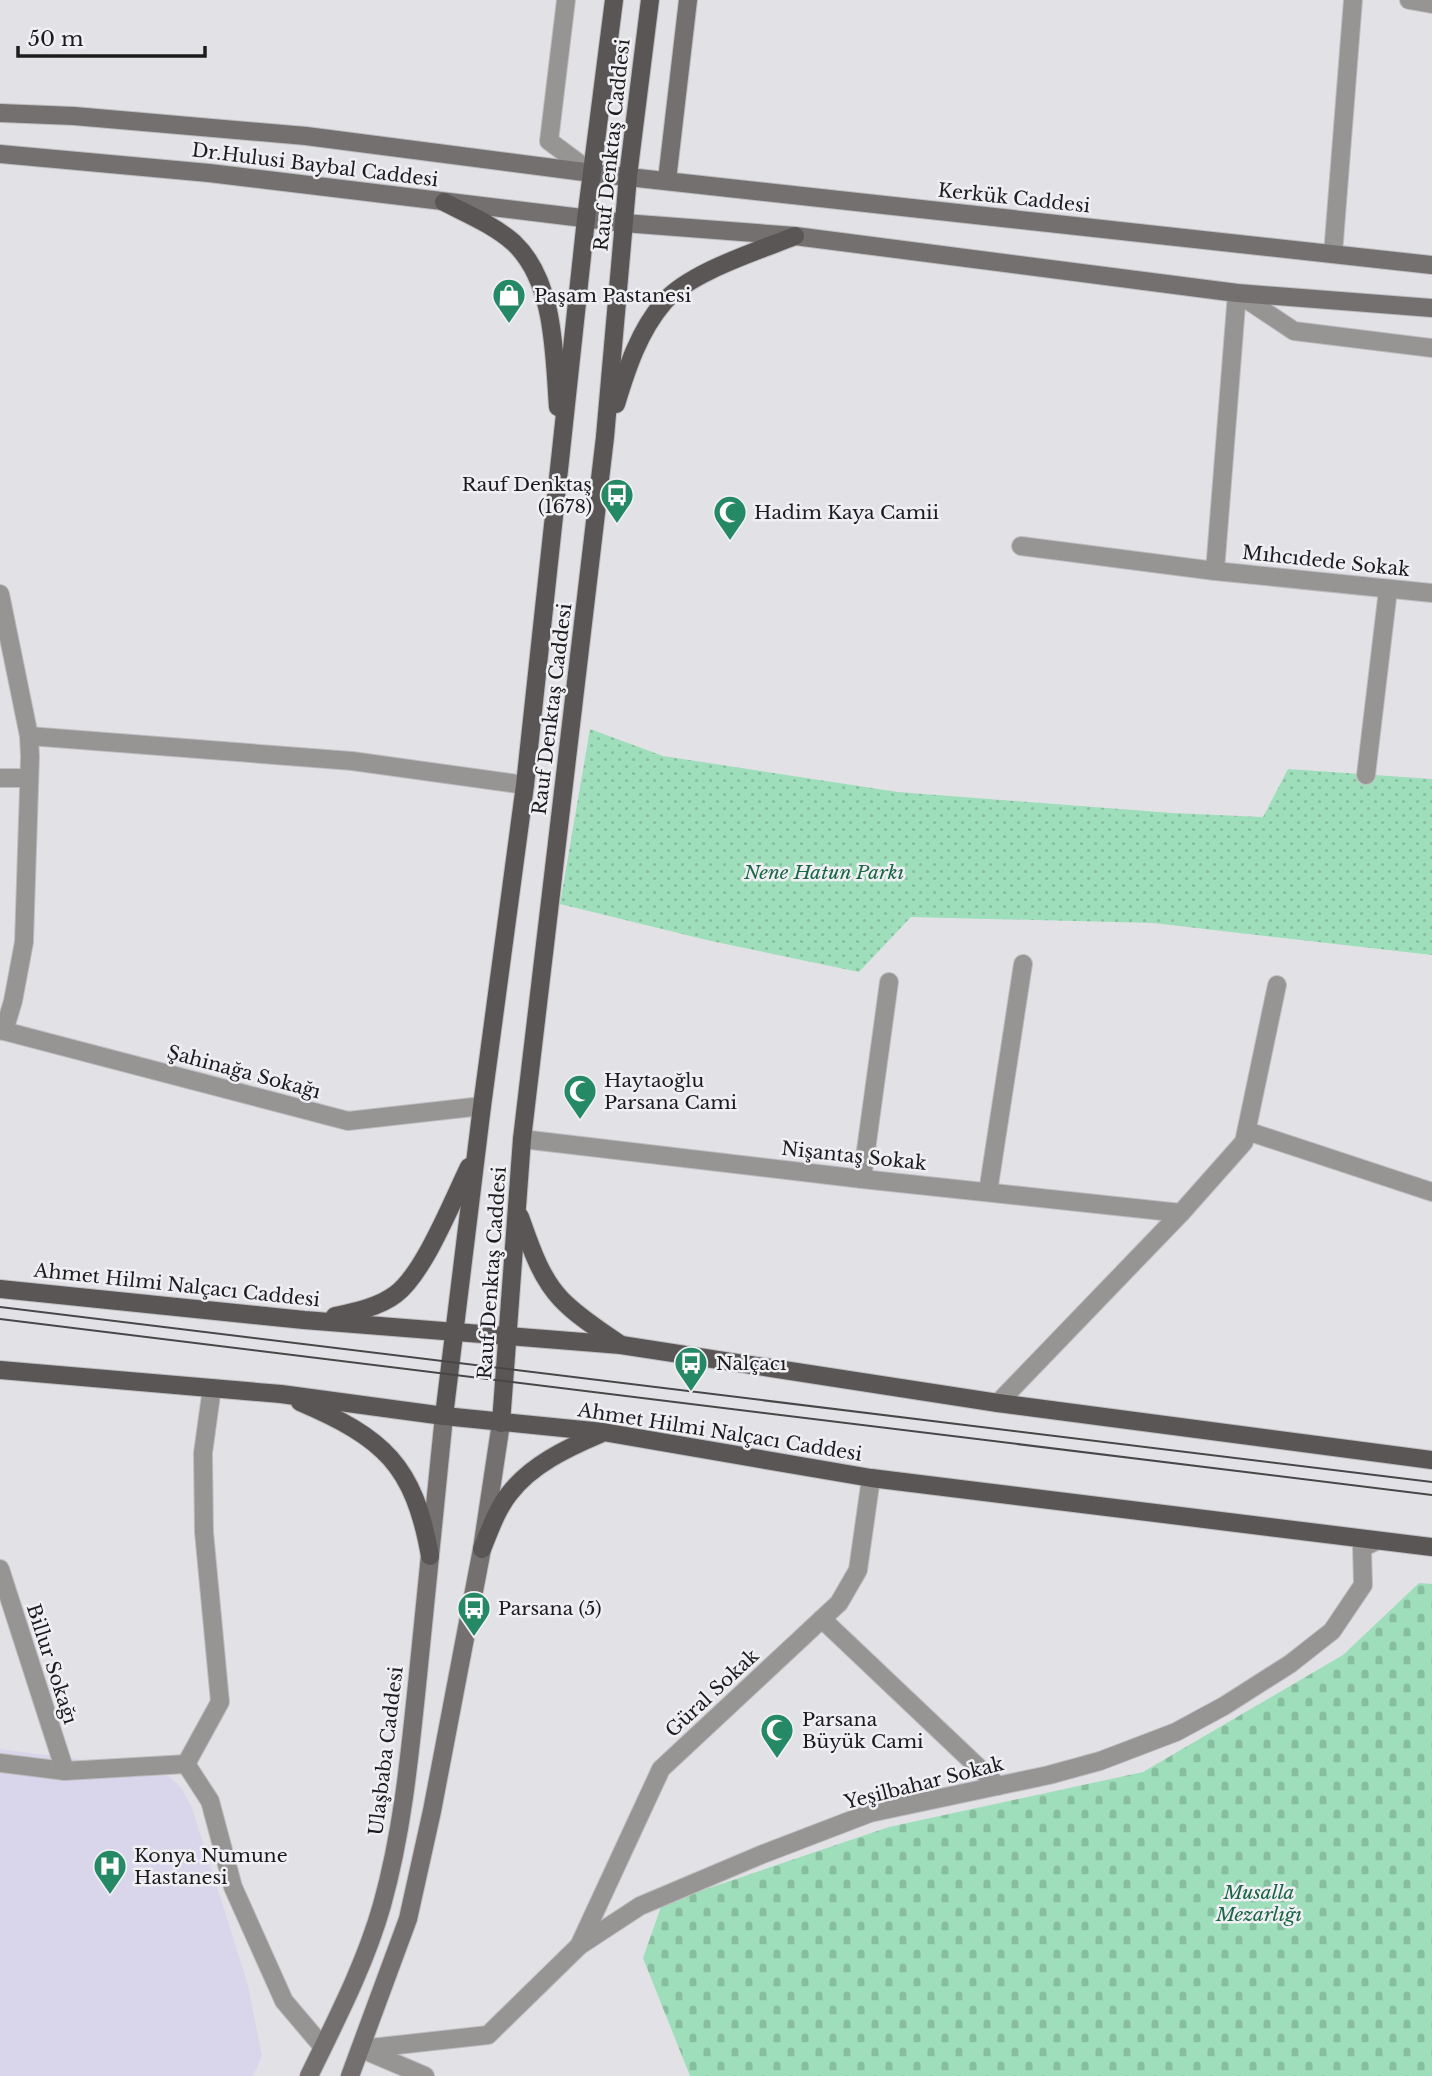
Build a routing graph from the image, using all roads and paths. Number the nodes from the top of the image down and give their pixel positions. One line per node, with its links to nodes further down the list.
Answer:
1 (566, 0): 10 (street)
2 (614, 0): 10 (main road, Rauf Denktaş Caddesi)
3 (650, 0): 11 (main road, Rauf Denktaş Caddesi)
4 (688, 0): 12 (street)
5 (1353, 0): 17 (street)
6 (1409, 0): 7 (street)
7 (1432, 4)
8 (0, 113): 10 (street, Dr.Hulusi Baybal Caddesi)
9 (0, 154): 13 (street, Dr.Hulusi Baybal Caddesi)
10 (592, 173): 11 (street, Kerkük Caddesi); 14 (main road, Rauf Denktaş Caddesi)
11 (628, 176): 12 (street, Kerkük Caddesi); 15 (main road, Rauf Denktaş Caddesi)
12 (667, 180): 17 (street, Kerkük Caddesi)
13 (443, 202): 14 (street, Dr.Hulusi Baybal Caddesi); 23 (main road)
14 (586, 219): 15 (street, Dr.Hulusi Baybal Caddesi); 23 (main road, Rauf Denktaş Caddesi)
15 (624, 223): 16 (street); 22 (main road, Rauf Denktaş Caddesi)
16 (794, 236): 19 (street); 22 (main road)
17 (1333, 254): 18 (street, Kerkük Caddesi)
18 (1432, 265)
19 (1237, 293): 20 (street); 21 (street); 25 (street)
20 (1432, 308)
21 (1432, 348)
22 (605, 437): 40 (main road, Rauf Denktaş Caddesi)
23 (561, 453): 33 (main road, Rauf Denktaş Caddesi)
24 (1021, 546): 25 (street, Mıhcıdede Sokak)
25 (1216, 571): 26 (street, Mıhcıdede Sokak)
26 (1388, 590): 27 (street, Mıhcıdede Sokak); 30 (street)
27 (1432, 593)
28 (0, 594): 29 (street)
29 (29, 736): 32 (street); 33 (street)
30 (1366, 775)
31 (0, 778): 32 (street)
32 (29, 778): 37 (street)
33 (525, 785): 38 (main road, Rauf Denktaş Caddesi)
34 (1023, 964): 43 (street)
35 (889, 982): 42 (street)
36 (1278, 985): 39 (street)
37 (2, 1030): 38 (street, Şahinağa Sokağı)
38 (482, 1106): 41 (main road, Rauf Denktaş Caddesi)
39 (1247, 1131): 44 (street); 46 (street)
40 (522, 1139): 42 (street, Nişantaş Sokak); 45 (main road, Rauf Denktaş Caddesi)
41 (475, 1154): 48 (main road); 49 (main road, Rauf Denktaş Caddesi)
42 (862, 1179): 43 (street, Nişantaş Sokak)
43 (988, 1192): 46 (street, Nişantaş Sokak)
44 (1432, 1192)
45 (517, 1211): 50 (main road, Rauf Denktaş Caddesi); 51 (main road)
46 (1181, 1213): 55 (street)
47 (0, 1289): 48 (main road, Ahmet Hilmi Nalçacı Caddesi)
48 (304, 1320): 49 (main road, Ahmet Hilmi Nalçacı Caddesi)
49 (455, 1331): 50 (main road, Ahmet Hilmi Nalçacı Caddesi); 56 (main road, Rauf Denktaş Caddesi)
50 (507, 1337): 51 (main road, Ahmet Hilmi Nalçacı Caddesi); 57 (main road, Rauf Denktaş Caddesi)
51 (621, 1345): 55 (main road, Ahmet Hilmi Nalçacı Caddesi)
52 (0, 1370): 53 (main road, Ahmet Hilmi Nalçacı Caddesi)
53 (212, 1388): 54 (main road, Ahmet Hilmi Nalçacı Caddesi); 68 (street)
54 (281, 1394): 56 (main road, Ahmet Hilmi Nalçacı Caddesi); 64 (main road)
55 (998, 1403): 59 (main road, Ahmet Hilmi Nalçacı Caddesi)
56 (444, 1416): 57 (main road, Ahmet Hilmi Nalçacı Caddesi); 64 (street, Ulaşbaba Caddesi)
57 (502, 1423): 58 (main road, Ahmet Hilmi Nalçacı Caddesi); 63 (street)
58 (603, 1432): 60 (main road, Ahmet Hilmi Nalçacı Caddesi); 63 (main road)
59 (1432, 1460)
60 (871, 1478): 61 (main road, Ahmet Hilmi Nalçacı Caddesi); 66 (street, Güral Sokak)
61 (1376, 1541): 62 (main road, Ahmet Hilmi Nalçacı Caddesi); 70 (street, Yeşilbahar Sokak)
62 (1432, 1547)
63 (482, 1549): 73 (street)
64 (430, 1556): 72 (street, Ulaşbaba Caddesi)
65 (0, 1569): 69 (street, Billur Sokağı)
66 (822, 1619): 70 (street); 71 (street, Güral Sokak)
67 (0, 1763): 69 (street)
68 (186, 1764): 69 (street); 72 (street)
69 (65, 1771)
70 (998, 1786): 71 (street, Yeşilbahar Sokak)
71 (579, 1947): 73 (street, Yeşilbahar Sokak)
72 (323, 2047): 74 (street, Ulaşbaba Caddesi)
73 (361, 2049): 75 (street); 76 (street)
74 (309, 2076)
75 (350, 2076)
76 (425, 2076)

